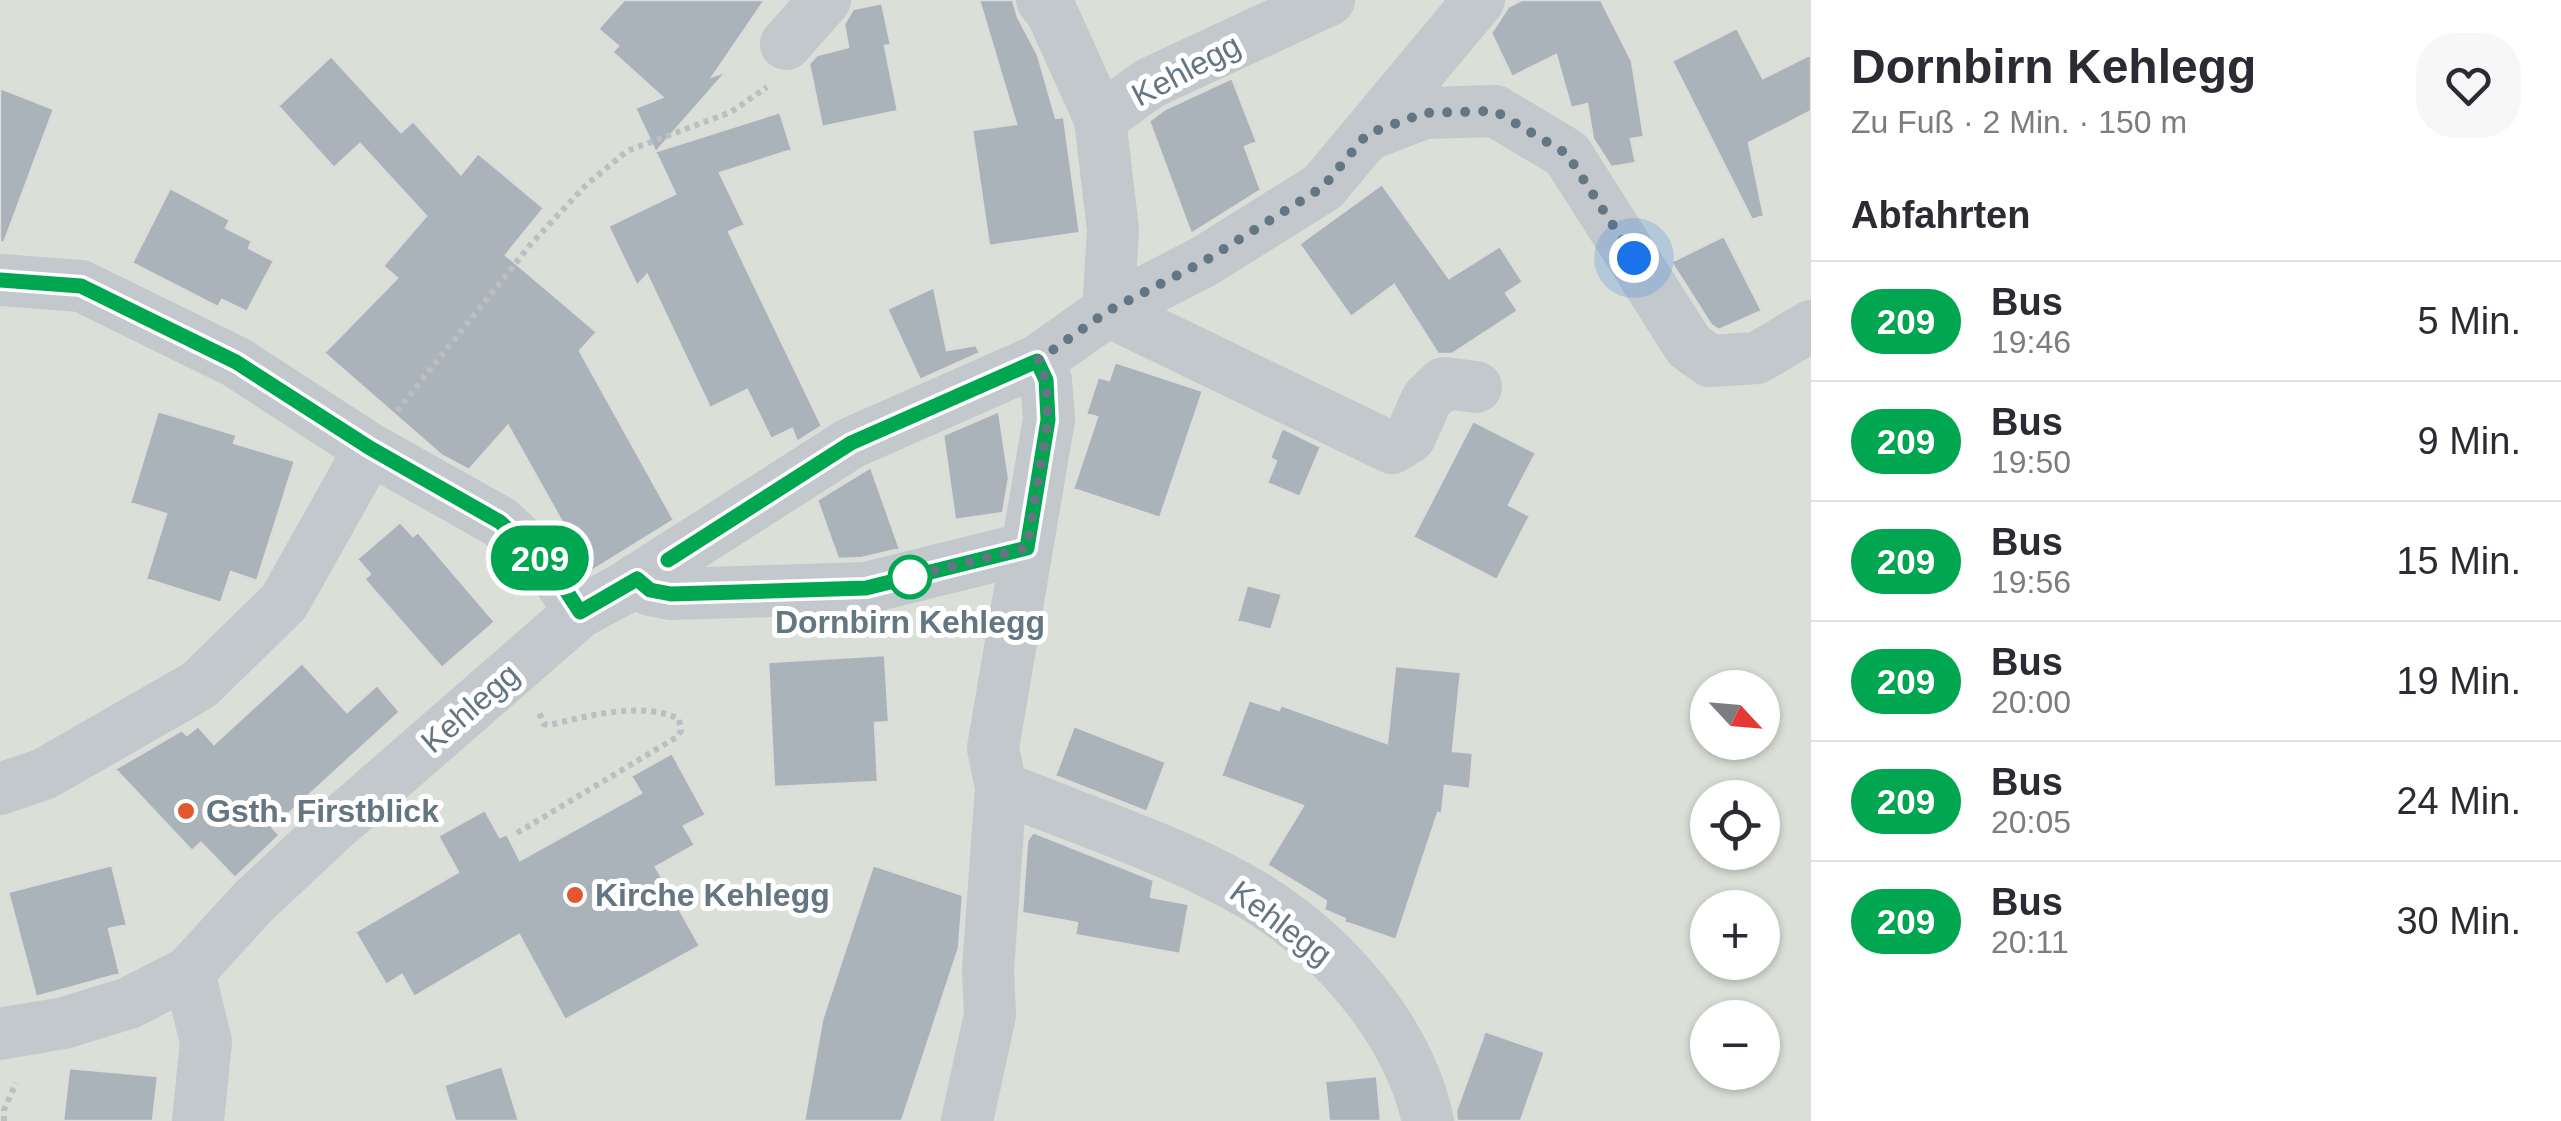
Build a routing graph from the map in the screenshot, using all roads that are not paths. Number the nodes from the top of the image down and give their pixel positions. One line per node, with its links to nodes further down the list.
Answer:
1 (825, 0): 5 (street)
2 (1042, 0): 6 (street, Kehlegg)
3 (1479, 0): 7 (street, Kehlegg)
4 (1305, 5): 6 (street, Kehlegg)
5 (786, 44)
6 (1100, 119): 9 (street, Kehlegg)
7 (1367, 134): 9 (street, Kehlegg); 10 (street)
8 (0, 280): 13 (street)
9 (1108, 311): 11 (street, Kehlegg); 12 (street)
10 (1811, 326)
11 (1037, 361): 14 (street); 15 (street, Kehlegg)
12 (1476, 387)
13 (370, 448): 16 (street); 18 (street)
14 (1027, 548): 15 (street); 17 (street)
15 (637, 579): 16 (street, Kehlegg)
16 (580, 612): 19 (street, Kehlegg)
17 (1001, 787): 22 (street); 23 (street, Kehlegg)
18 (0, 790)
19 (189, 972): 20 (street, Kehlegg); 21 (street)
20 (0, 1034)
21 (198, 1121)
22 (967, 1121)
23 (1428, 1121)

